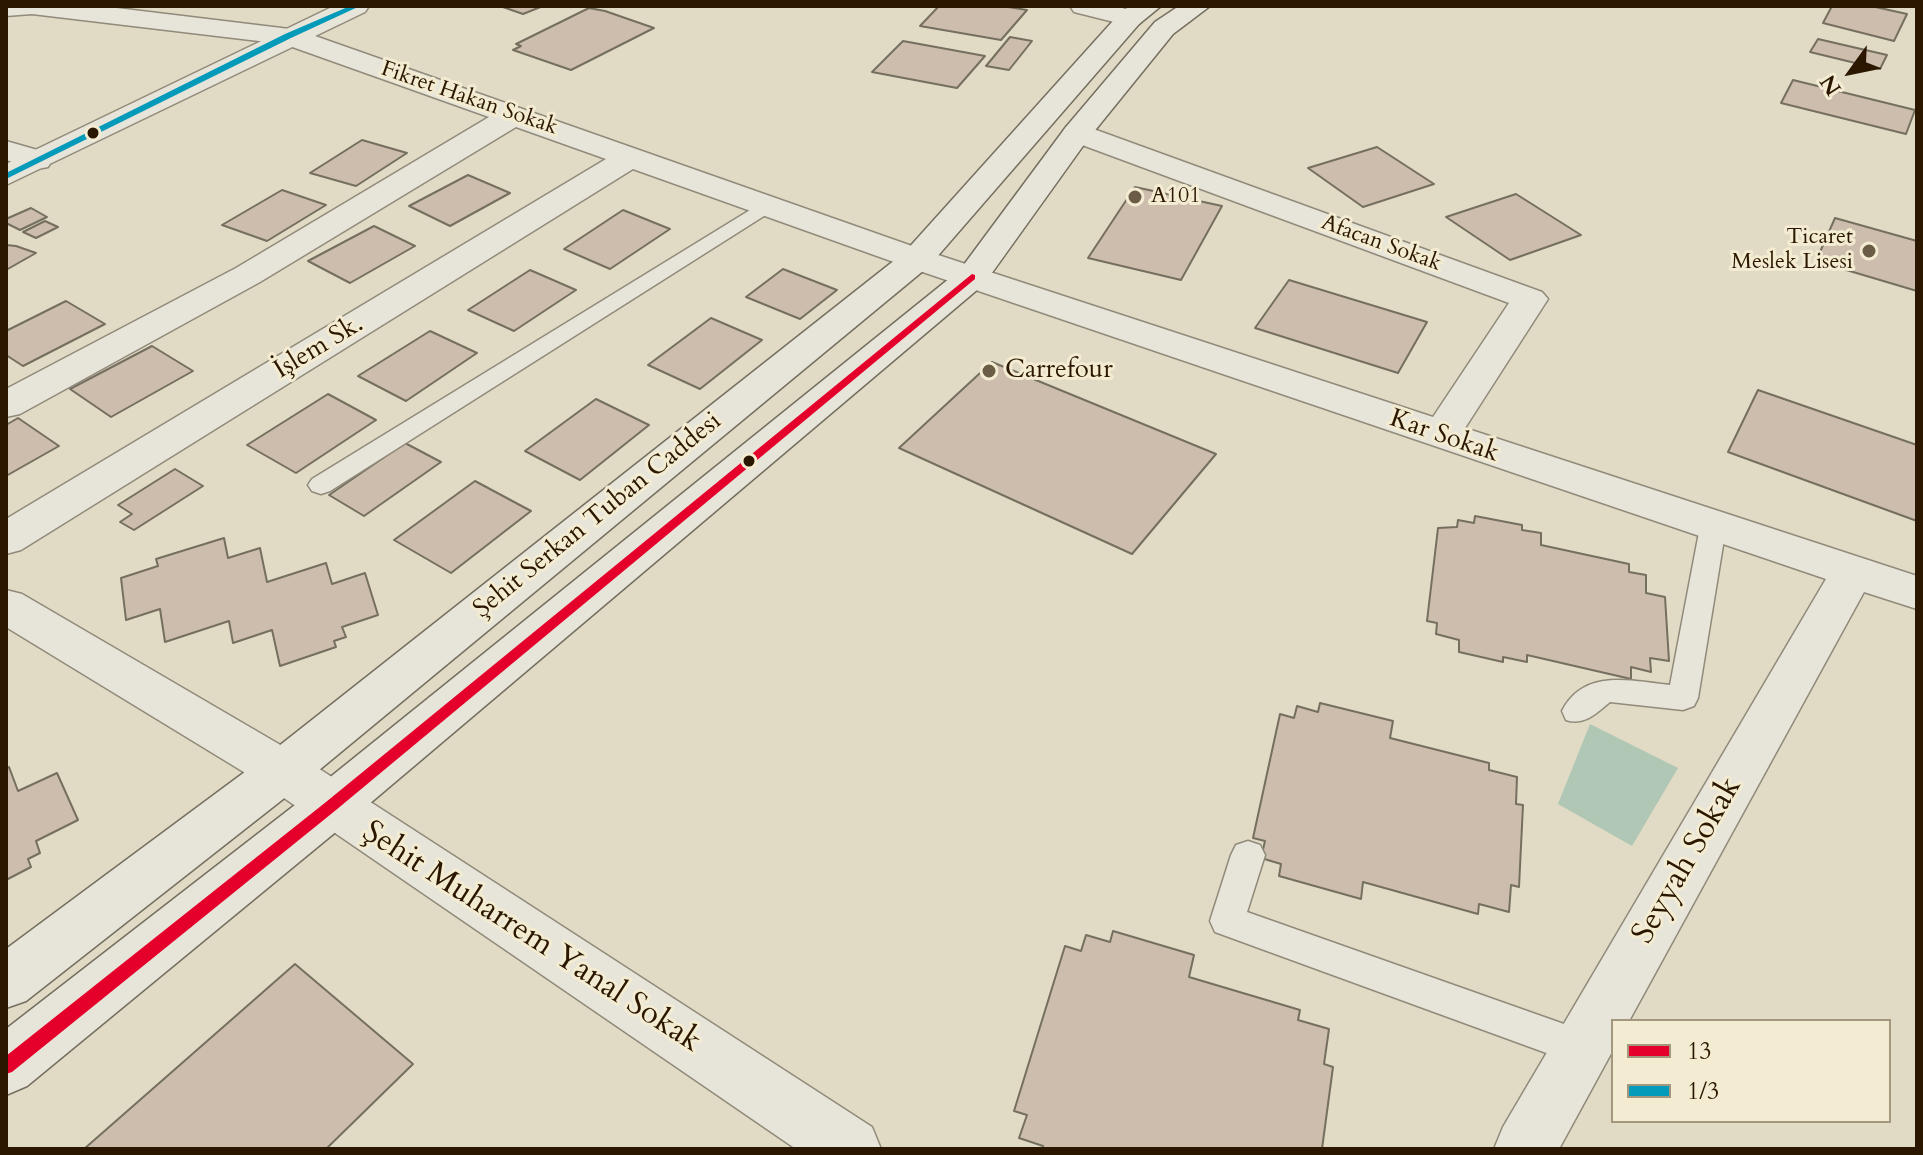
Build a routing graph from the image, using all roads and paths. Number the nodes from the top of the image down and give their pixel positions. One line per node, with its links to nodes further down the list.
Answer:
1 (33, 6): 5 (street, Fikret Hakan Sokak); 7 (street, Fikret Hakan Sokak)
2 (356, 6): 7 (street)
3 (1083, 6): 6 (street)
4 (1197, 6): 9 (street, Şehit Serkan Tuban Caddesi)
5 (6, 8)
6 (1139, 12): 15 (street, Şehit Serkan Tuban Caddesi)
7 (288, 36): 8 (street, Fikret Hakan Sokak); 12 (street)
8 (514, 115): 11 (street, Fikret Hakan Sokak); 17 (street)
9 (1077, 133): 16 (street, Şehit Serkan Tuban Caddesi); 18 (street, Afacan Sokak)
10 (6, 150): 12 (street)
11 (631, 157): 14 (street, Fikret Hakan Sokak); 21 (street, İşlem Sk.)
12 (37, 160): 13 (street)
13 (6, 176)
14 (768, 205): 15 (street, Fikret Hakan Sokak); 19 (lane)
15 (917, 259): 16 (street, Kar Sokak); 26 (street, Şehit Serkan Tuban Caddesi)
16 (972, 277): 18 (street, Kar Sokak); 27 (street, Şehit Serkan Tuban Caddesi)
17 (6, 405)
18 (1440, 436): 20 (street, Kar Sokak)
19 (321, 485)
20 (1713, 527): 22 (street, Kar Sokak); 25 (lane)
21 (6, 539)
22 (1852, 573): 23 (street, Kar Sokak); 30 (street, Seyyah Sokak)
23 (1917, 593)
24 (6, 606): 26 (street, Şehit Muharrem Yanal Sokak)
25 (1577, 711)
26 (283, 771): 27 (street, Şehit Muharrem Yanal Sokak); 29 (street, Şehit Serkan Tuban Caddesi)
27 (331, 806): 31 (street, Şehit Serkan Tuban Caddesi); 32 (street, Şehit Muharrem Yanal Sokak)
28 (1248, 855): 30 (lane)
29 (6, 982)
30 (1582, 1048): 33 (street, Seyyah Sokak)
31 (6, 1066)
32 (850, 1149)
33 (1525, 1149)

